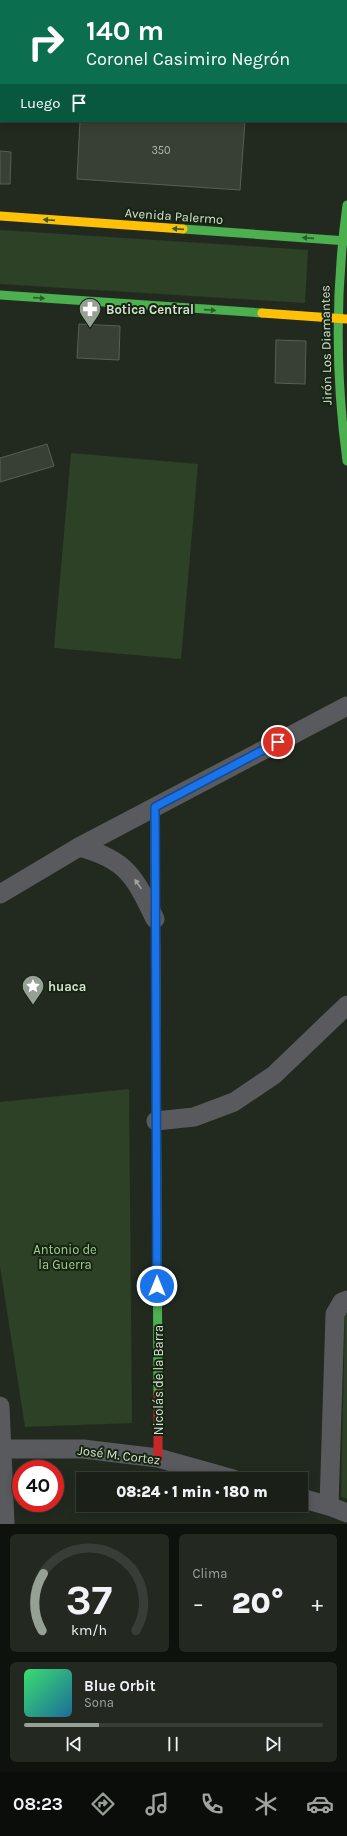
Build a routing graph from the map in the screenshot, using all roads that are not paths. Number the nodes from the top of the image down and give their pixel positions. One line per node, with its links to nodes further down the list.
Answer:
1 (347, 206): 3 (street, Jirón Los Diamantes)
2 (0, 216): 3 (street, Avenida Palermo, one-way to 2)
3 (344, 241): 5 (street, Jirón Los Diamantes)
4 (0, 295): 5 (street, one-way to 5)
5 (336, 318): 6 (street); 7 (street, Jirón Los Diamantes)
6 (347, 319)
7 (347, 461)
8 (347, 706): 9 (street)
9 (155, 807): 10 (street); 12 (street, Nicolás de la Barra)
10 (79, 847): 11 (street); 12 (street, Nicolás de la Barra, one-way to 10)
11 (0, 894)
12 (155, 919): 14 (street, Nicolás de la Barra)
13 (347, 1005): 14 (street)
14 (156, 1121): 18 (street, Nicolás de la Barra)
15 (347, 1300): 21 (street)
16 (0, 1406): 17 (street)
17 (2, 1449): 18 (street, José M. Cortez); 23 (street)
18 (158, 1458): 19 (street, José M. Cortez)
19 (208, 1472)
20 (308, 1500): 21 (street)
21 (329, 1506): 22 (street)
22 (347, 1513)
23 (5, 1524)

